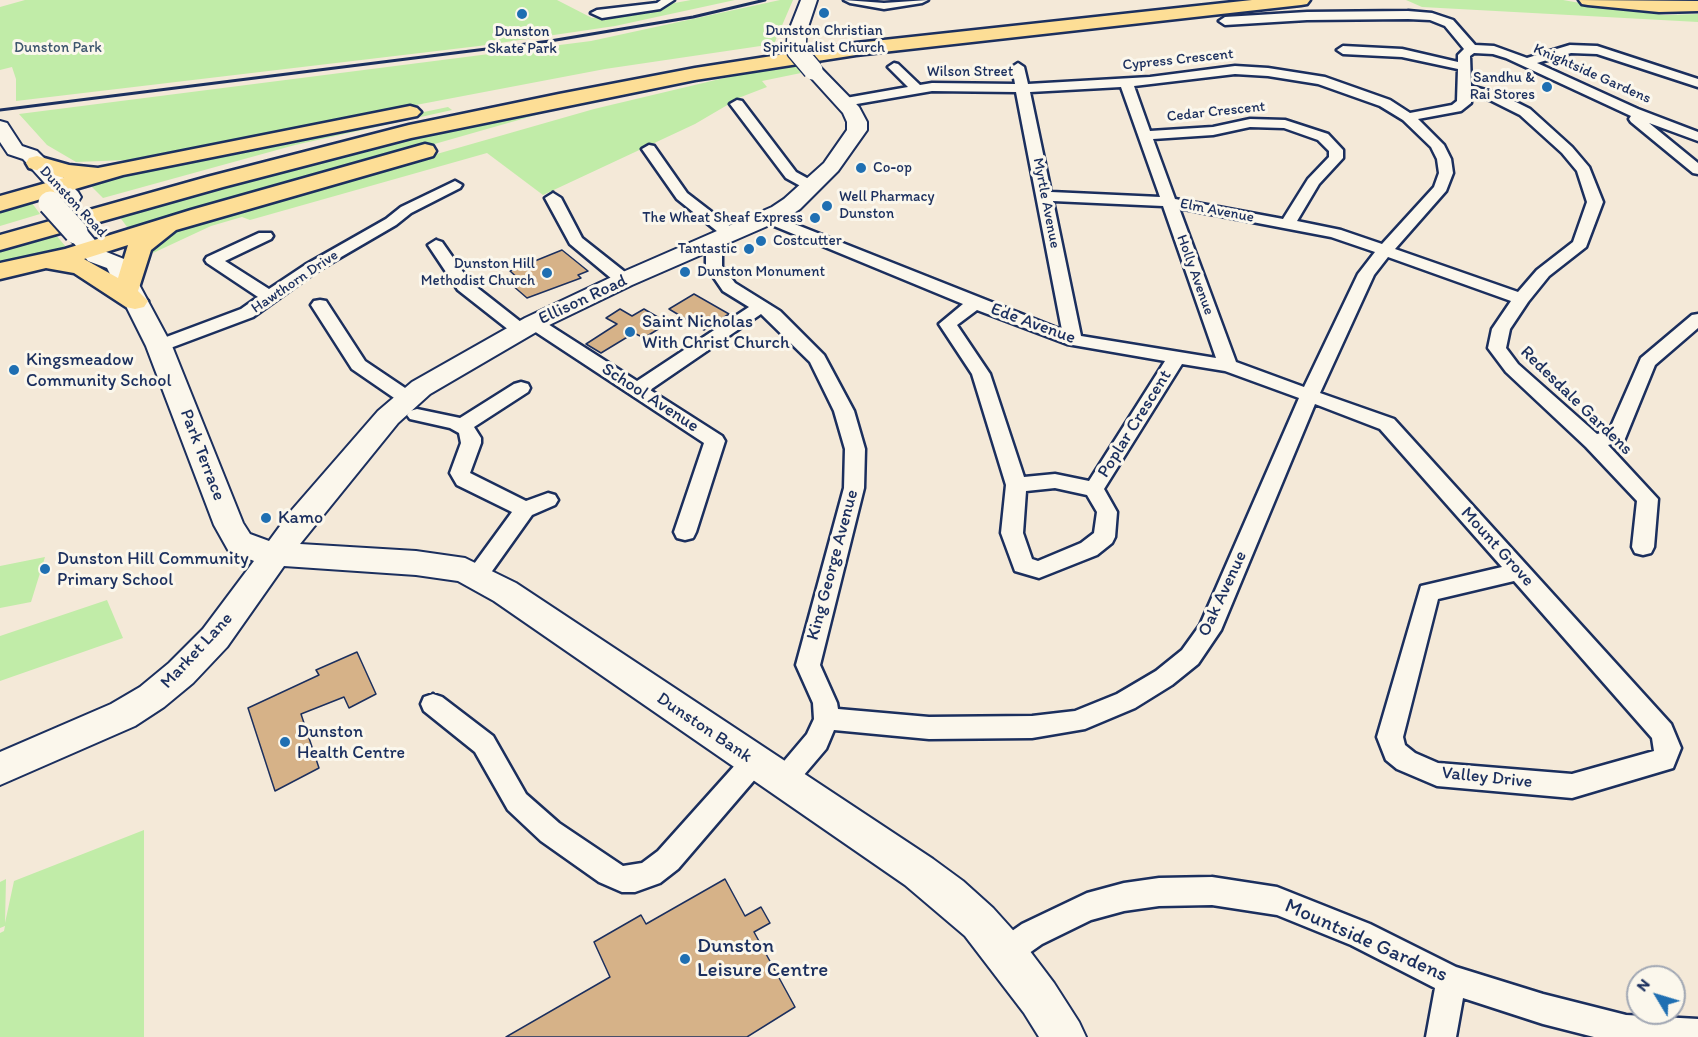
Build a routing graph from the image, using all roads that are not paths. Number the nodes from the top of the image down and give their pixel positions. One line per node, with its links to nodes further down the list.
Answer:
1 (809, 0): 28 (street, Ellison Road, bridge)
2 (850, 0): 9 (street)
3 (922, 0): 9 (street)
4 (1168, 0): 12 (highway)
5 (1213, 0): 12 (highway)
6 (1301, 0): 17 (highway)
7 (1588, 0): 10 (highway)
8 (664, 3): 11 (street)
9 (871, 5): 13 (street)
10 (1698, 6)
11 (597, 13)
12 (1069, 14): 19 (highway)
13 (882, 20)
14 (1225, 21): 15 (street)
15 (1471, 49): 18 (street, Knightside Gardens); 22 (street)
16 (1343, 50): 22 (street)
17 (784, 59): 47 (highway); 53 (highway)
18 (1527, 62): 24 (street); 30 (street, Knightside Gardens)
19 (693, 63): 38 (highway); 50 (highway)
20 (894, 67): 26 (street)
21 (1018, 67): 25 (street, Myrtle Avenue)
22 (1464, 67): 27 (street)
23 (1126, 83): 25 (street, Cypress Crescent); 31 (street, Cypress Crescent); 33 (street, Holly Avenue)
24 (1698, 83)
25 (1024, 88): 26 (street, Wilson Street); 43 (street, Myrtle Avenue)
26 (917, 89): 28 (street, Wilson Street)
27 (1465, 89): 31 (street); 61 (street, Redesdale Gardens)
28 (845, 102): 42 (street, Ellison Road)
29 (737, 104): 42 (street)
30 (1633, 112): 34 (street, Knightside Gardens); 35 (street)
31 (1408, 117): 55 (street, Cypress Crescent)
32 (0, 127): 36 (street, Dunston Road)
33 (1145, 135): 45 (street, Holly Avenue); 49 (street, Cedar Crescent)
34 (1693, 135): 35 (street)
35 (1659, 138): 39 (street)
36 (9, 149): 41 (street, Dunston Road)
37 (649, 149): 51 (street)
38 (119, 169): 41 (highway); 41 (highway)
39 (1698, 170)
40 (455, 185): 60 (street, Hawthorn Drive)
41 (48, 186): 46 (highway); 56 (street, Dunston Road, bridge)
42 (811, 186): 48 (street, Ellison Road)
43 (1045, 196): 45 (street, Elm Avenue); 67 (street, Myrtle Avenue)
44 (553, 198): 59 (street)
45 (1169, 201): 49 (street, Elm Avenue); 70 (street, Holly Avenue)
46 (0, 203)
47 (200, 215): 56 (highway); 56 (highway)
48 (767, 218): 51 (street, Ellison Road); 62 (street, Ede Avenue)
49 (1287, 224): 55 (street, Elm Avenue)
50 (0, 231)
51 (721, 238): 59 (street, Ellison Road); 64 (street, King George Avenue)
52 (270, 241): 60 (street)
53 (0, 243)
54 (436, 245): 66 (street, School Avenue)
55 (1384, 250): 61 (street, Elm Avenue); 73 (street, Oak Avenue)
56 (108, 257): 57 (highway); 57 (highway); 68 (street, Park Terrace)
57 (37, 263): 58 (highway)
58 (0, 271)
59 (624, 280): 66 (street, Ellison Road)
60 (271, 298): 68 (street, Hawthorn Drive)
61 (1521, 299): 76 (street, Redesdale Gardens)
62 (975, 303): 67 (street, Ede Avenue); 77 (street, Poplar Crescent)
63 (320, 305): 74 (street)
64 (762, 306): 72 (street); 87 (street, King George Avenue)
65 (1698, 319): 76 (street)
66 (527, 326): 72 (street, School Avenue); 74 (street, Ellison Road)
67 (1073, 340): 69 (street, Ede Avenue)
68 (159, 346): 83 (street, Park Terrace)
69 (1177, 357): 70 (street, Ede Avenue); 78 (street, Poplar Crescent)
70 (1228, 366): 73 (street, Ede Avenue)
71 (521, 388): 75 (street)
72 (637, 390): 81 (street, School Avenue)
73 (1310, 396): 84 (street, Mount Grove); 87 (street, Oak Avenue)
74 (412, 407): 75 (street); 83 (street, Ellison Road)
75 (461, 426): 80 (street)
76 (1593, 442): 82 (street, Redesdale Gardens)
77 (1016, 485): 78 (street); 78 (street, Poplar Crescent)
78 (1094, 489)
79 (548, 500): 80 (street)
80 (524, 510): 85 (street)
81 (685, 532)
82 (1643, 547)
83 (274, 554): 85 (street, Dunston Bank); 89 (street, Market Lane)
84 (1519, 572): 88 (street, Mount Grove); 88 (street, Valley Drive)
85 (477, 575): 90 (street, Dunston Bank)
86 (433, 704): 90 (street)
87 (826, 719): 90 (street)
88 (1662, 732)
89 (0, 769)
90 (768, 772): 91 (street, Dunston Bank)
91 (1005, 953): 92 (street, Mountside Gardens); 94 (street, Dunston Bank)
92 (1451, 980): 93 (street, Mountside Gardens); 95 (street)
93 (1698, 1034)
94 (1064, 1037)
95 (1441, 1037)

